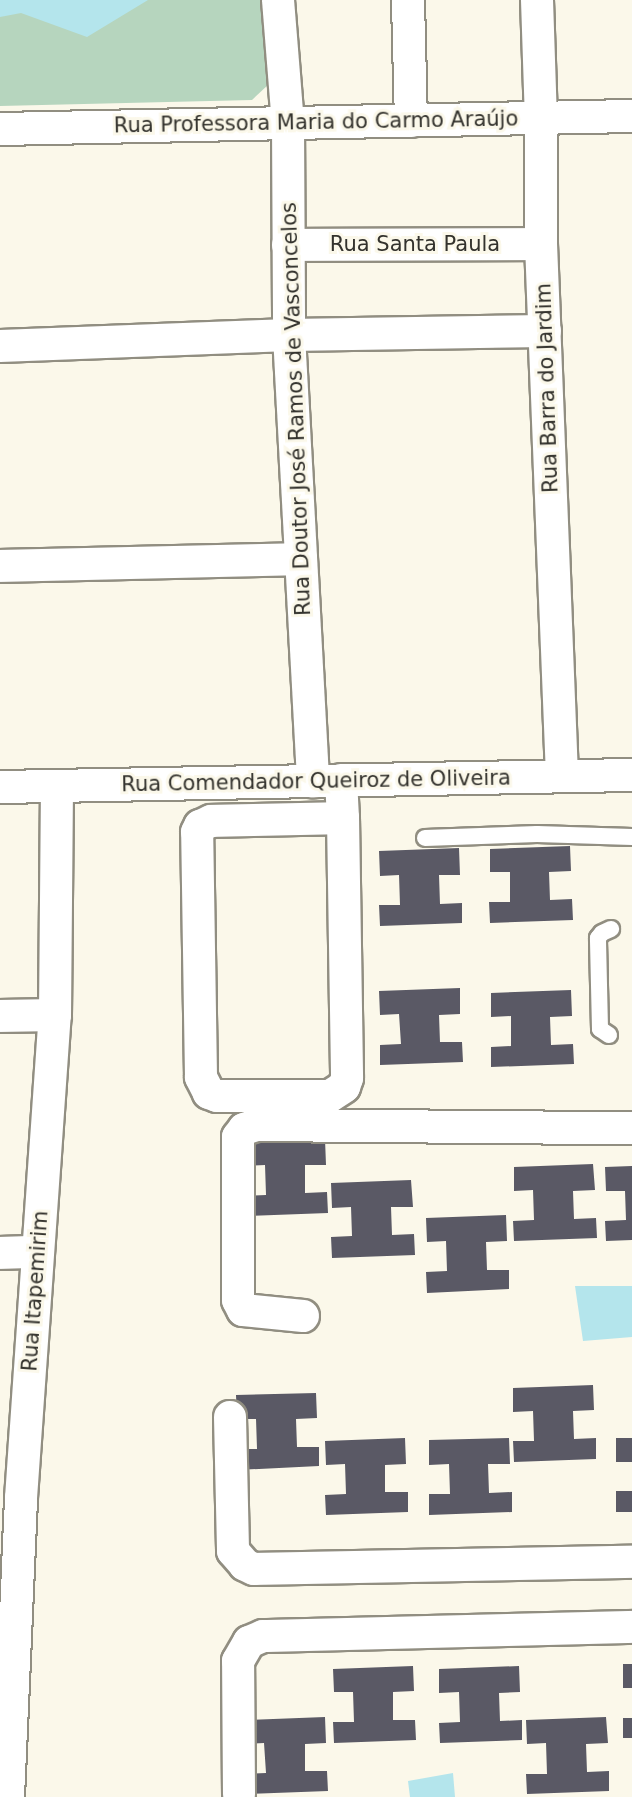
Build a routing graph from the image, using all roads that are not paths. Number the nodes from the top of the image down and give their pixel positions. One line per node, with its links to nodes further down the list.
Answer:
1 (278, 0): 7 (street, Rua Doutor José Ramos de Vasconcelos)
2 (408, 0): 6 (street)
3 (537, 0): 5 (street, Rua Barra do Jardim)
4 (632, 116): 5 (street, Rua Professora Maria do Carmo Araújo)
5 (542, 118): 6 (street, Rua Professora Maria do Carmo Araújo); 10 (street, Rua Barra do Jardim)
6 (411, 121): 7 (street, Rua Professora Maria do Carmo Araújo)
7 (288, 123): 8 (street, Rua Professora Maria do Carmo Araújo); 9 (street, Rua Doutor José Ramos de Vasconcelos)
8 (0, 129)
9 (288, 244): 10 (street, Rua Santa Paula); 12 (street, Rua Doutor José Ramos de Vasconcelos)
10 (541, 244): 11 (street, Rua Barra do Jardim)
11 (546, 332): 12 (street); 17 (street, Rua Barra do Jardim)
12 (289, 335): 13 (street); 14 (street, Rua Doutor José Ramos de Vasconcelos)
13 (0, 346)
14 (301, 559): 15 (street); 18 (street, Rua Doutor José Ramos de Vasconcelos)
15 (0, 566)
16 (632, 775): 17 (street, Rua Comendador Queiroz de Oliveira)
17 (562, 776): 18 (street, Rua Comendador Queiroz de Oliveira)
18 (327, 781): 19 (street, Rua Comendador Queiroz de Oliveira); 21 (street, Rua Doutor José Ramos de Vasconcelos)
19 (57, 786): 20 (street, Rua Comendador Queiroz de Oliveira); 26 (street, Rua Itapemirim)
20 (0, 787)
21 (343, 818): 21 (street, Rua Doutor José Ramos de Vasconcelos)
22 (632, 837): 23 (lane)
23 (425, 838)
24 (611, 929): 27 (lane)
25 (0, 1016): 26 (street)
26 (55, 1016): 29 (street, Rua Itapemirim)
27 (609, 1035)
28 (632, 1128): 31 (street)
29 (37, 1252): 30 (street); 33 (street, Rua Itapemirim)
30 (0, 1253)
31 (303, 1316)
32 (230, 1417): 34 (street)
33 (10, 1499): 36 (street, Rua Itapemirim)
34 (632, 1562)
35 (632, 1627): 37 (street)
36 (6, 1728): 38 (street, Rua Itapemirim)
37 (239, 1794)
38 (8, 1797)

